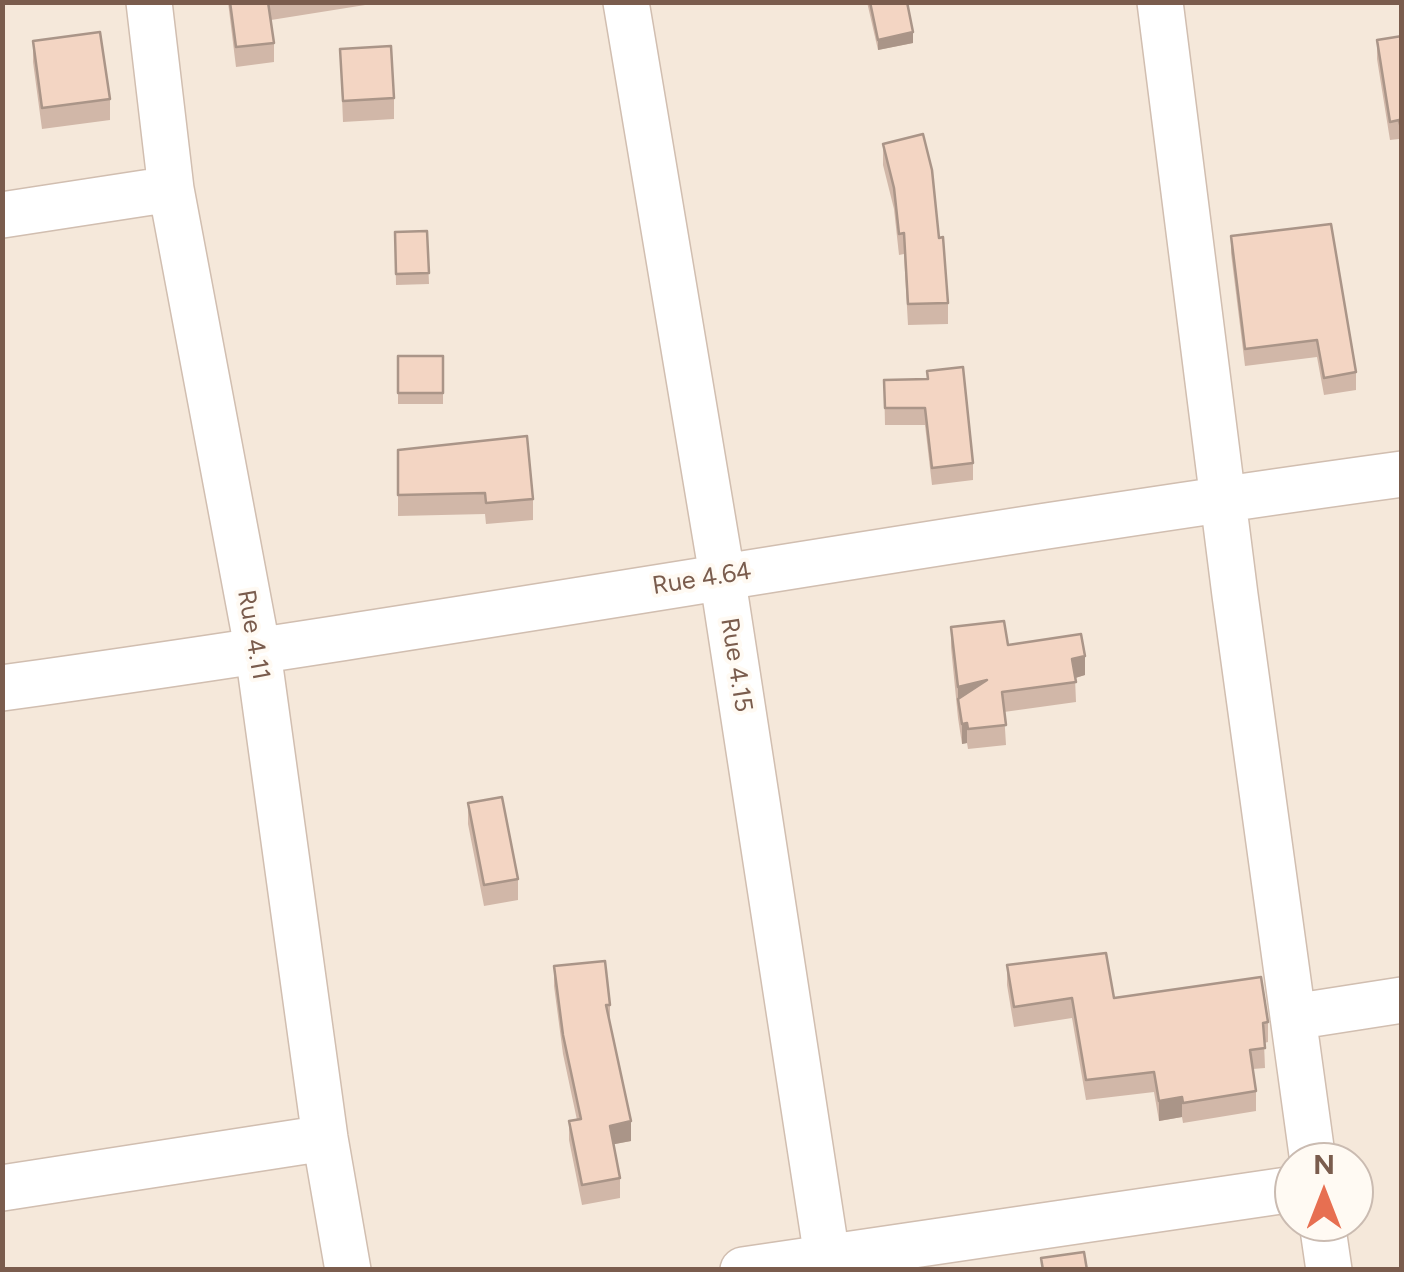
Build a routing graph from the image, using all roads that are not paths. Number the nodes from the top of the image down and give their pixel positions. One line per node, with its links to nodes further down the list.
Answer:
1 (149, 2): 4 (street, Rue 4.11)
2 (626, 2): 8 (street, Rue 4.15)
3 (1173, 4): 7 (street)
4 (171, 189): 5 (street); 9 (street, Rue 4.11)
5 (2, 215)
6 (1402, 474): 7 (street, Rue 4.64)
7 (1223, 498): 8 (street, Rue 4.64); 12 (street)
8 (722, 575): 9 (street, Rue 4.64); 18 (street, Rue 4.15)
9 (258, 652): 10 (street, Rue 4.64); 13 (street, Rue 4.11)
10 (2, 688)
11 (1402, 1000): 12 (street)
12 (1293, 1017): 14 (street)
13 (325, 1138): 15 (street); 19 (street, Rue 4.11)
14 (1309, 1142)
15 (2, 1188)
16 (1274, 1192): 18 (street)
17 (1325, 1242): 21 (street)
18 (828, 1264): 20 (street)
19 (348, 1270)
20 (743, 1270)
21 (1329, 1270)

